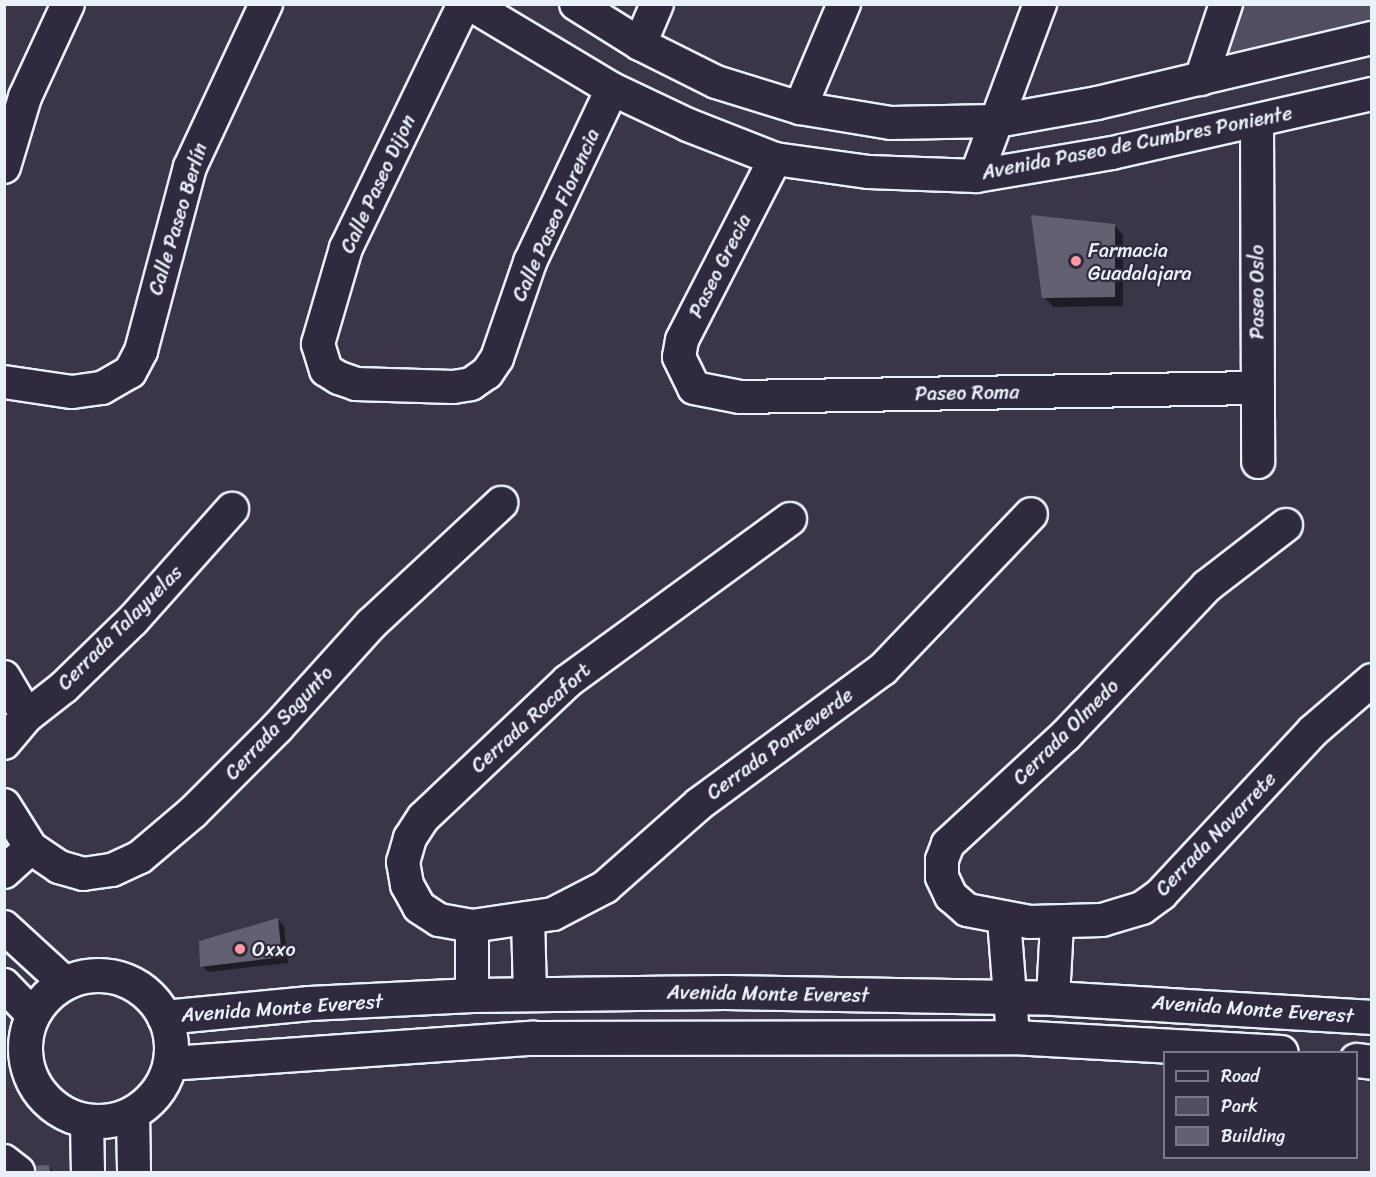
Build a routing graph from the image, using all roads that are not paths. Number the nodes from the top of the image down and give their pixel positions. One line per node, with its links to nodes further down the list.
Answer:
1 (68, 4): 19 (street)
2 (266, 4): 23 (street, Calle Paseo Berlín)
3 (464, 4): 21 (street, Calle Paseo Dijon)
4 (470, 4): 13 (street, Avenida Paseo de Cumbres Poniente)
5 (576, 4): 11 (street)
6 (657, 4): 11 (street)
7 (844, 4): 15 (street)
8 (1040, 4): 16 (street)
9 (1226, 4): 12 (street)
10 (1371, 39): 12 (street)
11 (640, 44): 15 (street)
12 (1201, 79): 16 (street)
13 (612, 89): 18 (street, Avenida Paseo de Cumbres Poniente); 21 (street, Calle Paseo Florencia)
14 (1371, 94): 17 (street, Avenida Paseo de Cumbres Poniente)
15 (800, 108): 16 (street)
16 (997, 121): 20 (street)
17 (1257, 122): 20 (street, Avenida Paseo de Cumbres Poniente); 24 (street, Paseo Oslo)
18 (775, 159): 20 (street, Avenida Paseo de Cumbres Poniente); 22 (street, Paseo Grecia)
19 (4, 167)
20 (976, 176)
21 (487, 373)
22 (686, 376): 24 (street, Paseo Roma)
23 (4, 382)
24 (1256, 388): 25 (street, Paseo Oslo)
25 (1258, 462)
26 (501, 503): 35 (street, Cerrada Sagunto)
27 (232, 509): 33 (street, Cerrada Talayuelas)
28 (1031, 514): 37 (street, Cerrada Ponteverde)
29 (790, 519): 39 (street, Cerrada Rocafort)
30 (1286, 525): 38 (street, Cerrada Olmedo)
31 (4, 677): 33 (street)
32 (1371, 680): 38 (street, Cerrada Navarrete)
33 (27, 716): 34 (street, Cerrada Talayuelas)
34 (4, 743)
35 (12, 819): 36 (street, Cerrada Sagunto)
36 (4, 873)
37 (528, 918): 39 (street, Cerrada Ponteverde); 44 (street)
38 (1030, 921): 46 (street); 47 (street)
39 (484, 925): 45 (street)
40 (4, 927): 41 (street)
41 (64, 982): 49 (main road); 51 (main road)
42 (4, 985): 51 (street)
43 (725, 992): 44 (main road, Avenida Monte Everest); 46 (main road, Avenida Monte Everest); 53 (main road)
44 (530, 993): 45 (main road, Avenida Monte Everest)
45 (472, 995): 49 (main road, Avenida Monte Everest)
46 (1010, 997): 47 (main road, Avenida Monte Everest); 52 (street)
47 (1053, 998): 48 (main road, Avenida Monte Everest)
48 (1244, 1008): 50 (main road, Avenida Monte Everest); 54 (main road)
49 (164, 1017): 56 (main road)
50 (1371, 1017)
51 (21, 1022): 57 (main road)
52 (1013, 1037): 53 (main road, Avenida Monte Everest); 54 (main road, Avenida Monte Everest)
53 (722, 1038): 56 (main road, Avenida Monte Everest)
54 (1236, 1048): 55 (main road, Avenida Monte Everest)
55 (1263, 1051)
56 (170, 1063): 58 (main road)
57 (17, 1078): 59 (main road)
58 (133, 1113): 59 (main road); 63 (street)
59 (87, 1121): 62 (street)
60 (4, 1161): 61 (street)
61 (18, 1173)
62 (88, 1173)
63 (134, 1173)

